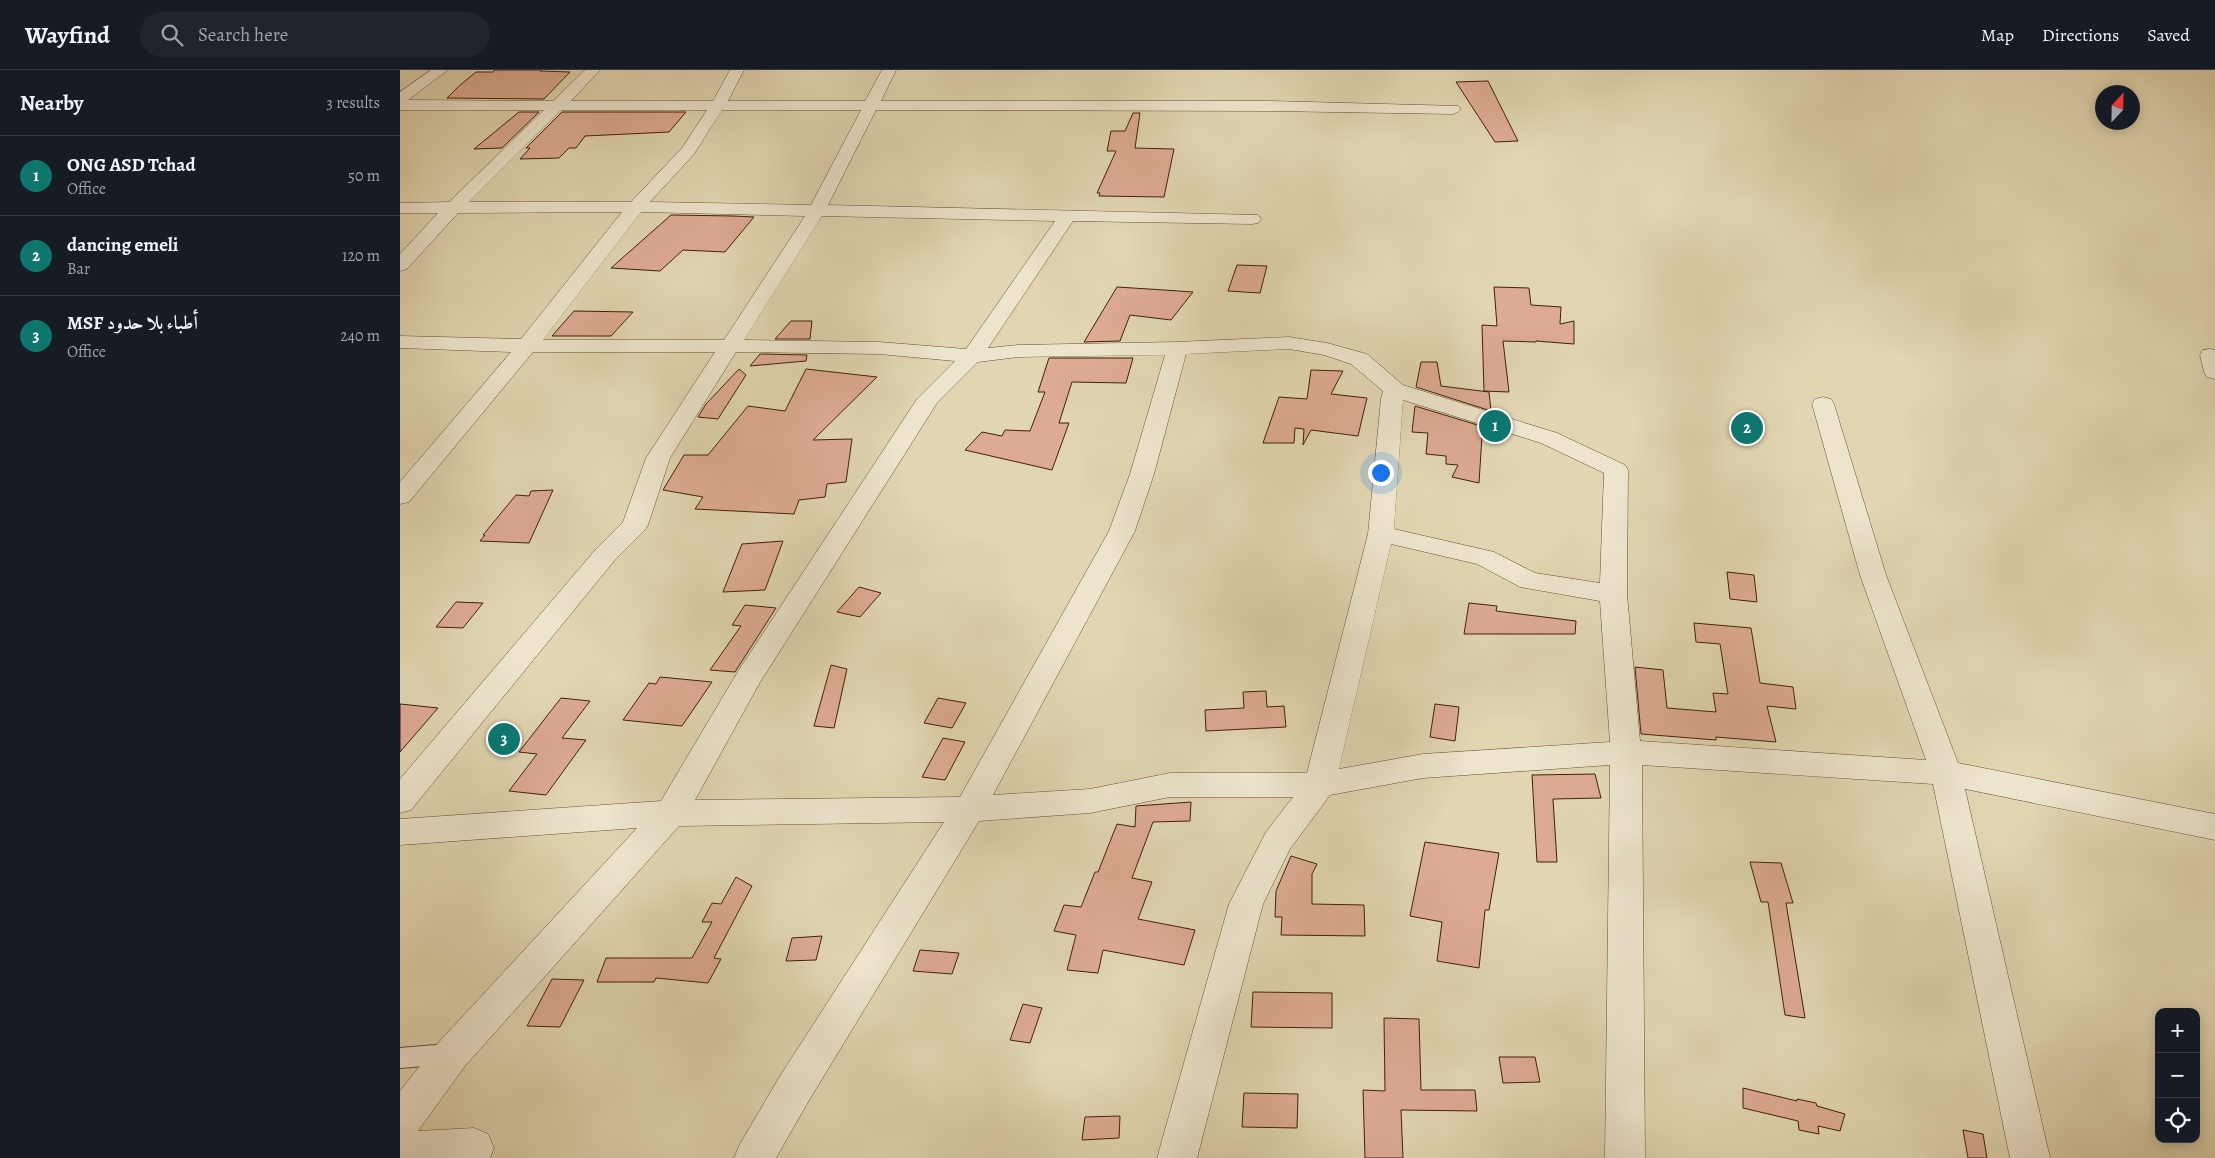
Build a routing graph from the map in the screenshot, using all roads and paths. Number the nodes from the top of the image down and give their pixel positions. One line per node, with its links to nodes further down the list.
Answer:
1 (441, 70): 5 (street)
2 (593, 70): 7 (street)
3 (736, 70): 8 (street)
4 (889, 70): 9 (street)
5 (400, 99)
6 (400, 105): 7 (street)
7 (555, 105): 8 (street); 13 (street)
8 (718, 105): 9 (street); 11 (street)
9 (871, 105): 10 (street); 14 (street)
10 (1453, 109)
11 (636, 207): 13 (street); 14 (street); 19 (street)
12 (400, 208): 13 (street)
13 (453, 208): 17 (street)
14 (816, 212): 15 (street); 20 (street)
15 (1067, 216): 16 (street); 22 (street)
16 (1252, 218)
17 (400, 265)
18 (400, 342): 19 (street)
19 (528, 346): 20 (street); 25 (street)
20 (731, 346): 22 (street); 31 (street)
21 (1178, 348): 22 (street); 23 (street); 32 (street)
22 (972, 356): 33 (street)
23 (1395, 390): 26 (street); 27 (street)
24 (1822, 404): 29 (street)
25 (400, 497)
26 (1381, 534): 27 (street); 30 (street)
27 (1613, 594): 28 (street)
28 (1626, 752): 29 (street); 30 (street); 43 (street)
29 (1946, 773): 34 (street); 44 (street)
30 (1320, 785): 32 (street); 42 (street)
31 (400, 801)
32 (970, 809): 33 (street); 41 (street)
33 (671, 813): 35 (street); 36 (street)
34 (2215, 827)
35 (400, 832)
36 (452, 1054): 37 (lane); 38 (street)
37 (400, 1058)
38 (400, 1123)
39 (474, 1148): 40 (street)
40 (400, 1152)
41 (754, 1158)
42 (1177, 1158)
43 (1625, 1158)
44 (2030, 1158)

